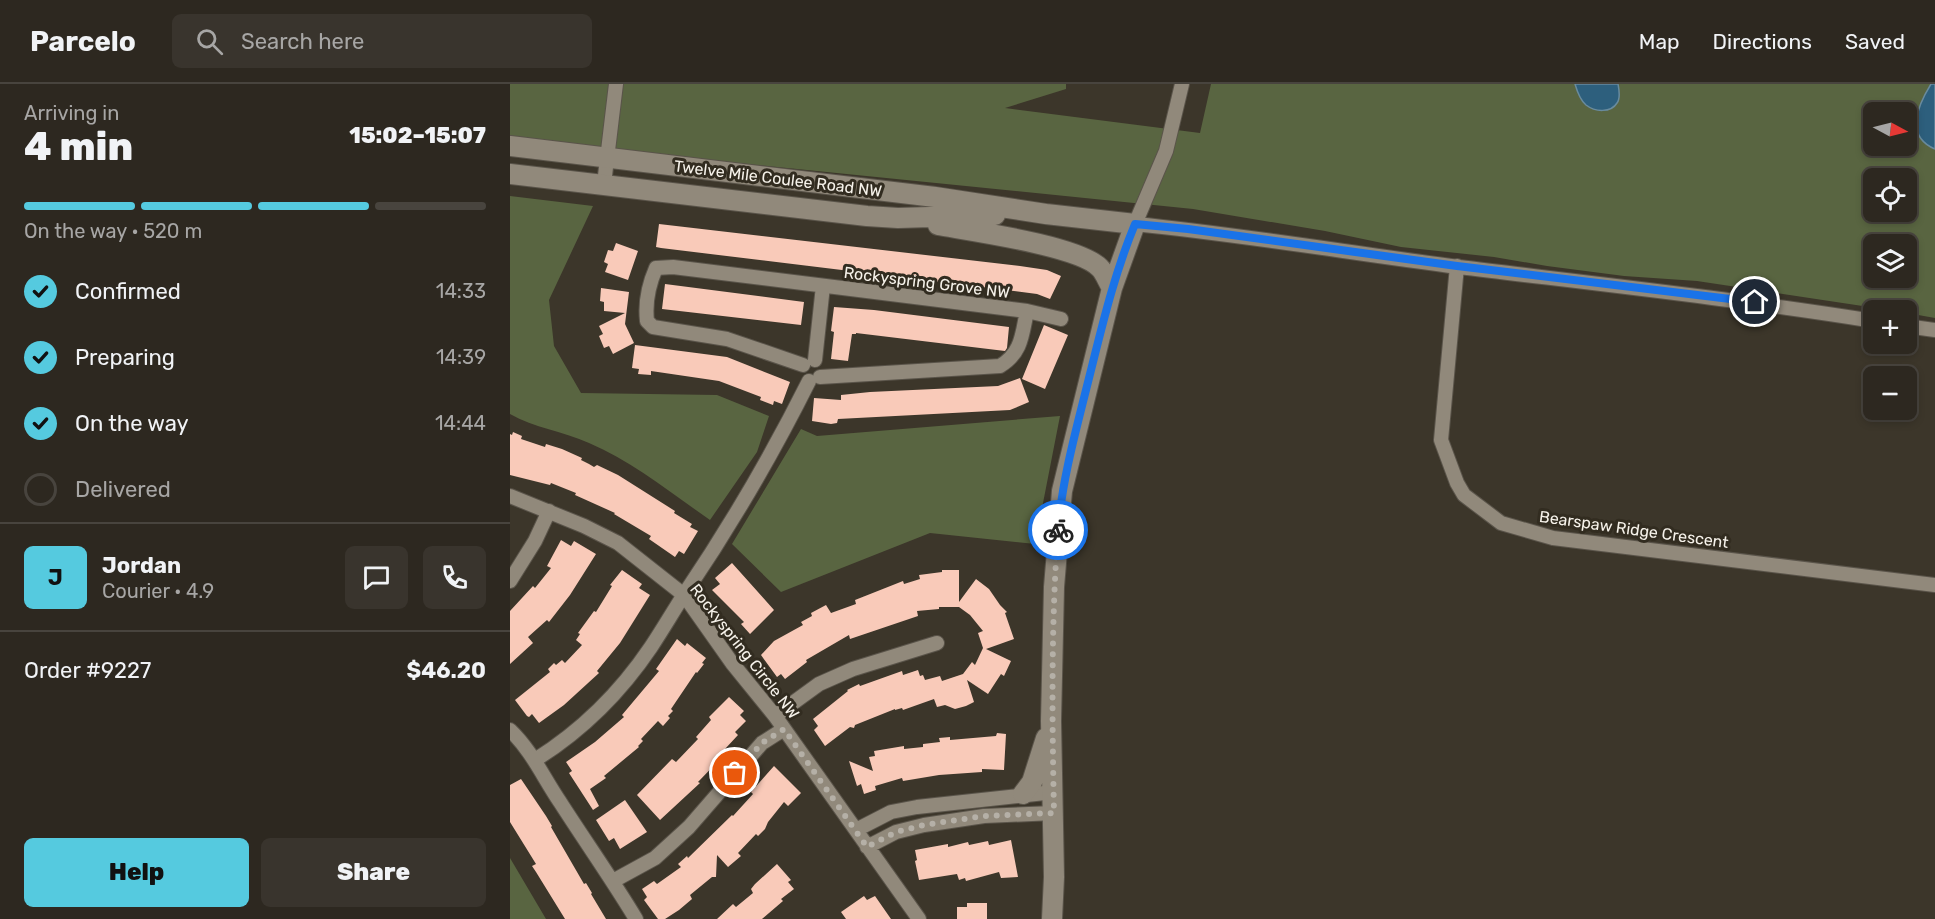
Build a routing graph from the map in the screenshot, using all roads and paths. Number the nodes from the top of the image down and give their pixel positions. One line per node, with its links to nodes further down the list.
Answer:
1 (616, 84): 4 (street)
2 (1182, 84): 9 (street)
3 (510, 146): 4 (main road, Twelve Mile Coulee Road NW)
4 (608, 157): 6 (street); 7 (main road, Twelve Mile Coulee Road NW)
5 (510, 174): 6 (main road, Twelve Mile Coulee Road NW)
6 (604, 184): 8 (main road, Twelve Mile Coulee Road NW)
7 (1046, 214): 8 (main road, Twelve Mile Coulee Road NW); 9 (main road, Twelve Mile Coulee Road NW)
8 (898, 218): 12 (main road)
9 (1135, 224): 10 (street, Twelve Mile Coulee Road NW); 12 (main road)
10 (1457, 266): 15 (street, Twelve Mile Coulee Road NW); 23 (street, Bearspaw Ridge Crescent)
11 (823, 286): 13 (street, Rockyspring Grove NW); 18 (street, Rockyspring Grove NW); 18 (street, Rockyspring Grove NW)
12 (1112, 288): 27 (main road)
13 (1027, 311): 14 (street, Rockyspring Grove NW); 19 (street, Rockyspring Grove NW)
14 (1061, 319)
15 (1863, 319)
16 (1917, 328): 17 (street)
17 (1935, 330)
18 (809, 362): 19 (street)
19 (815, 379): 24 (street)
20 (510, 496): 21 (street, Rockyspring Circle NW)
21 (549, 511): 22 (street); 24 (street, Rockyspring Circle NW)
22 (510, 581)
23 (1935, 585)
24 (684, 595): 26 (street, Rockyspring Circle NW); 30 (street)
25 (937, 643): 26 (street)
26 (775, 716): 28 (street, Rockyspring Circle NW)
27 (1051, 721): 31 (main road); 32 (main road)
28 (784, 729): 34 (street, Rockyspring Circle NW); 36 (street)
29 (510, 730): 30 (street)
30 (535, 760): 36 (street)
31 (1054, 792): 32 (street); 33 (main road)
32 (1023, 794): 34 (street)
33 (1054, 813): 35 (street); 39 (main road)
34 (856, 830): 35 (street, Rockyspring Circle NW)
35 (867, 847): 38 (street, Rockyspring Circle NW)
36 (613, 880): 37 (street)
37 (636, 919)
38 (919, 919)
39 (1052, 919)

